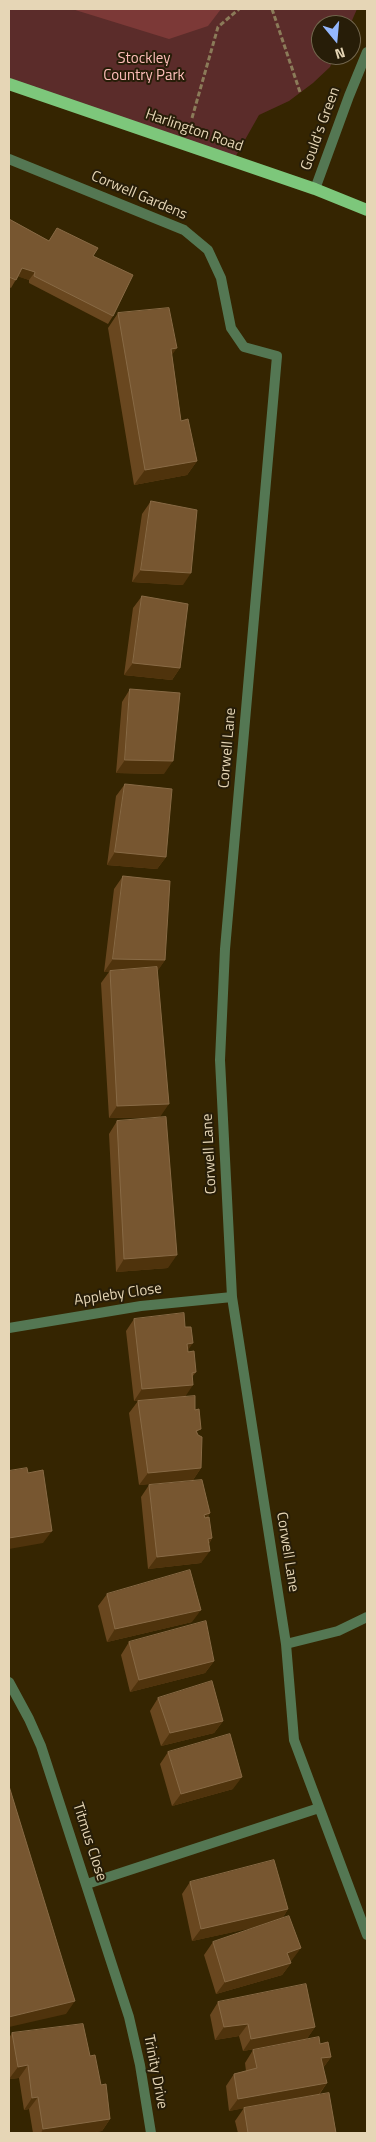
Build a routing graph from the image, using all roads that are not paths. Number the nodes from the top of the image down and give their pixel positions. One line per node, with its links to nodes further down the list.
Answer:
1 (367, 52): 4 (street, Gould's Green)
2 (9, 84): 4 (main road, Harlington Road)
3 (9, 159): 6 (street, Corwell Gardens)
4 (316, 189): 5 (main road, Harlington Road)
5 (367, 210)
6 (277, 356): 7 (street, Corwell Lane)
7 (232, 1297): 8 (street, Appleby Close); 10 (street, Corwell Lane)
8 (9, 1328)
9 (367, 1617): 10 (street)
10 (286, 1644): 12 (street, Corwell Lane)
11 (9, 1682): 13 (street, Titmus Close)
12 (319, 1808): 13 (street); 14 (street, Corwell Lane)
13 (87, 1884): 15 (street, Titmus Close)
14 (367, 1934)
15 (129, 2016): 16 (street, Trinity Drive)
16 (151, 2133)

